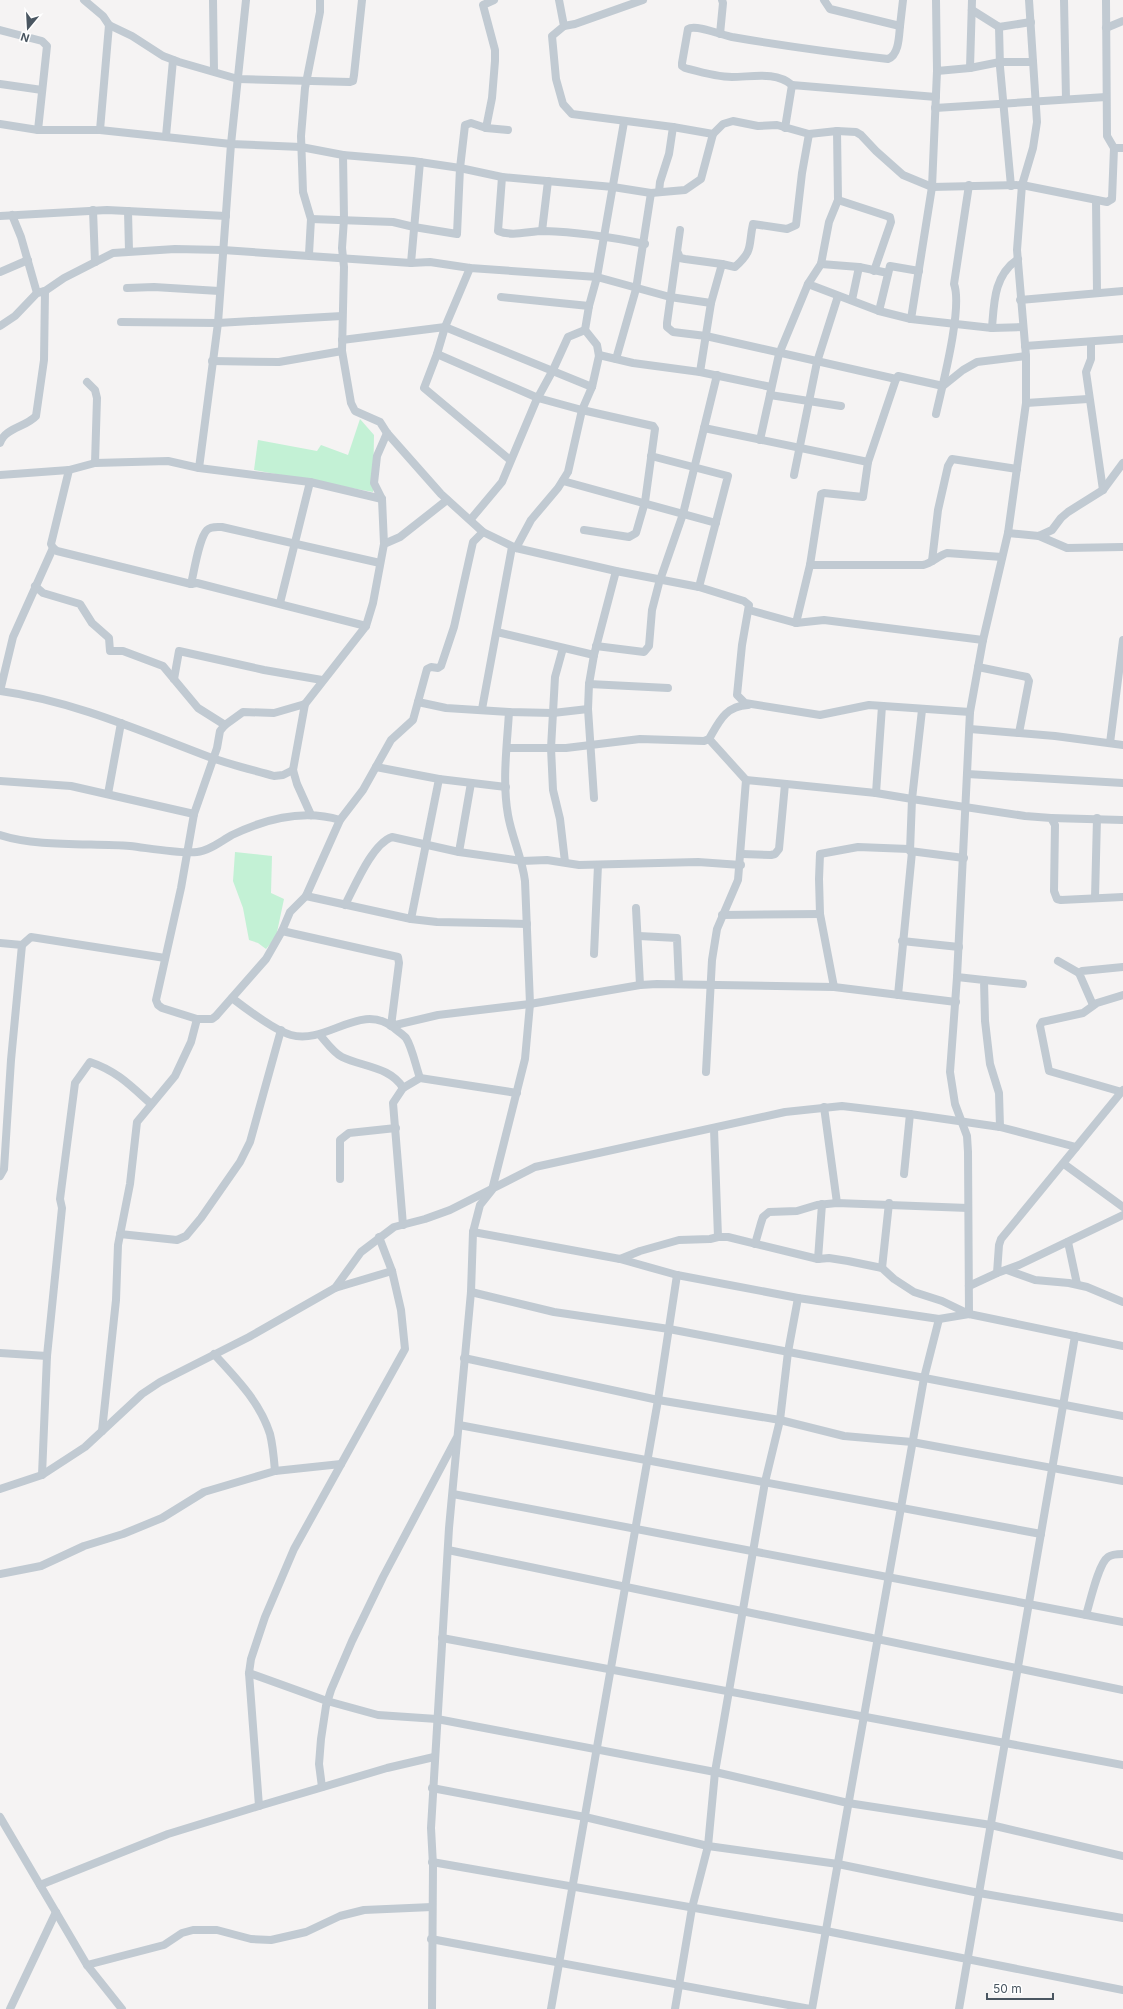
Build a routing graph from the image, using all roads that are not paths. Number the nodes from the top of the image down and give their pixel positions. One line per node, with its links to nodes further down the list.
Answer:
1 (84, 0): 20 (street)
2 (214, 0): 31 (street)
3 (246, 0): 33 (street)
4 (320, 0): 34 (street)
5 (362, 0): 34 (street)
6 (494, 0): 47 (street)
7 (559, 0): 21 (street)
8 (643, 0): 21 (street)
9 (722, 0): 26 (street)
10 (824, 0): 22 (street)
11 (903, 0): 22 (street)
12 (936, 0): 32 (street)
13 (972, 0): 17 (street)
14 (1029, 0): 19 (street)
15 (1064, 0): 40 (street)
16 (1106, 0): 24 (street)
17 (972, 10): 23 (street); 30 (street)
18 (1123, 21): 24 (street)
19 (1031, 22): 23 (street); 29 (street)
20 (109, 25): 27 (street); 50 (street)
21 (564, 26): 44 (street)
22 (900, 26): 26 (street)
23 (999, 27): 28 (street)
24 (1106, 28): 38 (street)
25 (0, 30): 37 (street)
26 (720, 34): 36 (street)
27 (173, 60): 31 (street); 55 (street)
28 (1000, 62): 29 (street); 30 (street); 42 (street)
29 (1034, 62): 41 (street)
30 (970, 68): 32 (street)
31 (214, 71): 33 (street)
32 (937, 71): 39 (street)
33 (238, 78): 34 (street); 56 (street)
34 (306, 81): 57 (street)
35 (0, 84): 37 (street)
36 (792, 85): 39 (street); 48 (street)
37 (42, 90): 49 (street)
38 (1106, 96): 40 (street); 58 (street)
39 (936, 97): 43 (street)
40 (1066, 99): 41 (street)
41 (1035, 101): 42 (street); 68 (street)
42 (1003, 104): 43 (street); 67 (street)
43 (935, 108): 66 (street)
44 (624, 122): 46 (street); 69 (street)
45 (0, 124): 49 (street)
46 (673, 127): 53 (street); 70 (street)
47 (486, 128): 51 (street); 62 (street)
48 (785, 128): 53 (street); 54 (street)
49 (38, 130): 50 (street)
50 (100, 130): 55 (street)
51 (508, 130)
52 (837, 131): 54 (street); 66 (street); 71 (street)
53 (713, 134): 70 (street)
54 (809, 134): 94 (street)
55 (166, 136): 56 (street)
56 (231, 144): 57 (street); 77 (street)
57 (301, 147): 60 (street); 79 (street)
58 (1114, 148): 59 (street); 72 (street)
59 (1123, 148)
60 (343, 155): 61 (street); 78 (street)
61 (420, 162): 62 (street); 80 (street)
62 (460, 168): 63 (street); 80 (street)
63 (502, 177): 64 (street); 82 (street)
64 (548, 180): 69 (street); 82 (street)
65 (969, 185): 66 (street); 67 (street); 121 (street)
66 (932, 186): 99 (street)
67 (1011, 186): 68 (street)
68 (1022, 186): 72 (street); 90 (street)
69 (613, 187): 70 (street); 83 (street)
70 (655, 192): 84 (street)
71 (838, 200): 95 (street); 98 (street)
72 (1096, 200): 109 (street)
73 (93, 210): 74 (street); 75 (street); 92 (street)
74 (128, 211): 77 (street); 86 (street)
75 (12, 215): 76 (street); 91 (street)
76 (0, 216)
77 (226, 216): 85 (street)
78 (344, 219): 79 (street); 80 (street); 89 (street)
79 (311, 220): 88 (street)
80 (414, 227): 93 (street)
81 (680, 230): 87 (street)
82 (542, 231): 83 (street)
83 (604, 235): 84 (street); 102 (street)
84 (645, 244): 105 (street)
85 (223, 250): 86 (street); 88 (street); 106 (street)
86 (129, 251): 92 (street)
87 (678, 253): 94 (street); 112 (street)
88 (309, 254): 89 (street)
89 (344, 258): 93 (street); 118 (street)
90 (1018, 259): 114 (street); 126 (street)
91 (28, 260): 100 (street); 108 (street)
92 (95, 262): 108 (street)
93 (411, 263): 97 (street)
94 (722, 264): 115 (street)
95 (821, 264): 96 (street); 103 (street)
96 (860, 267): 98 (street); 113 (street)
97 (470, 268): 102 (street); 124 (street)
98 (874, 271): 101 (street)
99 (919, 271): 101 (street); 119 (street)
100 (0, 272)
101 (888, 273): 117 (street)
102 (597, 277): 105 (street); 116 (street)
103 (808, 284): 110 (street); 135 (street)
104 (127, 288): 106 (street)
105 (636, 288): 112 (street); 138 (street)
106 (219, 291): 122 (street)
107 (1123, 291): 109 (street)
108 (41, 292): 123 (street); 159 (street)
109 (1097, 292): 114 (street)
110 (838, 296): 113 (street); 140 (street)
111 (501, 297): 116 (street)
112 (670, 297): 115 (street); 128 (street)
113 (852, 300): 117 (street)
114 (1020, 300): 125 (street)
115 (711, 303): 128 (street)
116 (589, 306): 127 (street)
117 (879, 310): 119 (street)
118 (342, 316): 122 (street); 130 (street)
119 (911, 320): 121 (street)
120 (121, 322): 122 (street)
121 (954, 323): 126 (street); 146 (street)
122 (218, 324): 139 (street)
123 (0, 326)
124 (445, 327): 130 (street); 134 (street); 141 (street)
125 (1023, 327): 126 (street); 132 (street)
126 (992, 328)
127 (585, 330): 136 (street); 141 (street)
128 (706, 336): 135 (street); 142 (street)
129 (1123, 339): 131 (street)
130 (342, 340): 133 (street)
131 (1091, 342): 132 (street); 150 (street)
132 (1026, 346): 137 (street)
133 (342, 351): 139 (street); 157 (street)
134 (437, 354): 149 (street); 162 (street)
135 (779, 354): 140 (street); 148 (street)
136 (599, 355): 138 (street); 147 (street)
137 (1026, 356): 146 (street); 152 (street)
138 (616, 359): 142 (street)
139 (212, 362): 167 (street)
140 (816, 362): 144 (street); 151 (street)
141 (553, 370): 147 (street); 149 (street)
142 (700, 372): 143 (street)
143 (717, 375): 148 (street); 156 (street)
144 (896, 379): 146 (street); 163 (street)
145 (87, 382): 164 (street)
146 (943, 386): 155 (street)
147 (592, 387): 154 (street)
148 (770, 391): 151 (street); 158 (street)
149 (538, 398): 154 (street); 162 (street)
150 (1088, 399): 152 (street); 174 (street)
151 (810, 400): 153 (street); 160 (street)
152 (1026, 403): 168 (street)
153 (841, 406)
154 (582, 410): 161 (street); 172 (street)
155 (936, 414)
156 (704, 428): 158 (street); 166 (street)
157 (388, 433): 175 (street); 176 (street)
158 (760, 440): 160 (street)
159 (0, 443)
160 (801, 447): 163 (street); 171 (street)
161 (651, 456): 166 (street); 177 (street)
162 (510, 460): 179 (street)
163 (868, 462): 193 (street)
164 (95, 463): 167 (street); 169 (street)
165 (1123, 463): 174 (street)
166 (694, 467): 178 (street); 180 (street)
167 (199, 468): 173 (street)
168 (1017, 469): 183 (street); 191 (street)
169 (69, 470): 170 (street); 189 (street)
170 (0, 475)
171 (794, 475)
172 (563, 481): 177 (street); 187 (street)
173 (310, 482): 175 (street); 185 (street)
174 (1103, 490): 184 (street)
175 (382, 499): 186 (street)
176 (447, 500): 179 (street); 186 (street)
177 (645, 502): 178 (street); 181 (street)
178 (683, 514): 180 (street); 195 (street)
179 (471, 519): 182 (street)
180 (716, 523): 198 (street)
181 (584, 530)
182 (483, 532): 187 (street); 214 (street)
183 (1008, 533): 184 (street); 190 (street)
184 (1039, 536): 188 (street)
185 (295, 544): 192 (street); 196 (street); 199 (street)
186 (384, 544): 192 (street)
187 (514, 547): 194 (street); 203 (street)
188 (1123, 547)
189 (53, 548): 196 (street); 197 (street)
190 (1002, 557): 191 (street); 204 (street)
191 (932, 561): 193 (street)
192 (380, 563): 202 (street)
193 (810, 565): 201 (street)
194 (616, 571): 195 (street); 207 (street)
195 (661, 579): 198 (street); 207 (street)
196 (191, 584): 199 (street)
197 (35, 586): 209 (street); 213 (street)
198 (700, 587): 200 (street)
199 (280, 603): 202 (street)
200 (749, 610): 201 (street); 216 (street)
201 (796, 622): 204 (street)
202 (366, 626): 210 (street)
203 (497, 632): 206 (street); 218 (street)
204 (983, 640): 208 (street)
205 (1123, 640): 221 (street)
206 (563, 648): 207 (street); 224 (street)
207 (595, 650): 211 (street)
208 (978, 667): 223 (street); 228 (street)
209 (174, 679): 210 (street); 226 (street)
210 (322, 680): 215 (street)
211 (589, 684): 212 (street); 219 (street)
212 (668, 688)
213 (0, 691): 225 (street)
214 (418, 702): 218 (street); 236 (street)
215 (305, 704): 226 (street); 237 (street)
216 (748, 705): 217 (street); 229 (street)
217 (882, 706): 220 (street); 246 (street)
218 (482, 709): 222 (street)
219 (588, 709): 224 (street); 231 (street)
220 (922, 710): 223 (street); 249 (street)
221 (1119, 711): 230 (street)
222 (509, 712): 224 (street); 233 (street)
223 (970, 712): 227 (street)
224 (553, 713): 234 (street)
225 (121, 723): 235 (street); 247 (street)
226 (225, 725): 235 (street)
227 (970, 729): 228 (street); 238 (street)
228 (1019, 734): 230 (street)
229 (710, 739): 231 (street); 240 (street)
230 (1110, 743): 232 (street)
231 (592, 744): 234 (street); 248 (street)
232 (1123, 745)
233 (506, 748): 234 (street); 245 (street)
234 (551, 748): 265 (street)
235 (213, 758): 237 (street); 251 (street)
236 (376, 767): 239 (street); 255 (street)
237 (293, 770): 252 (street)
238 (967, 774): 243 (street); 250 (street)
239 (439, 779): 242 (street); 258 (street)
240 (746, 780): 244 (street); 262 (street)
241 (0, 781): 247 (street)
242 (471, 783): 245 (street); 261 (street)
243 (1123, 783)
244 (785, 784): 246 (street); 262 (street)
245 (506, 787): 264 (street)
246 (876, 793): 249 (street)
247 (108, 794): 251 (street)
248 (594, 798)
249 (912, 799): 250 (street); 259 (street)
250 (966, 807): 253 (street); 263 (street)
251 (194, 814): 260 (street)
252 (311, 815): 255 (street); 260 (street)
253 (1051, 818): 254 (street); 270 (street)
254 (1097, 818): 256 (street); 270 (street)
255 (340, 820): 268 (street)
256 (1123, 820)
257 (0, 835): 260 (street)
258 (427, 845): 261 (street); 271 (street); 275 (street)
259 (911, 850): 263 (street); 273 (street); 279 (street)
260 (187, 852): 284 (street)
261 (459, 852): 264 (street)
262 (742, 854): 267 (street)
263 (964, 858): 282 (street)
264 (522, 861): 265 (street); 276 (street)
265 (565, 862): 266 (street)
266 (598, 865): 267 (street); 283 (street)
267 (740, 865): 274 (street)
268 (306, 896): 271 (street); 277 (street)
269 (1123, 897): 270 (street)
270 (1095, 898)
271 (345, 905): 275 (street)
272 (636, 908): 278 (street)
273 (820, 914): 274 (street); 294 (street)
274 (722, 915): 291 (street)
275 (411, 919): 276 (street)
276 (527, 924): 299 (street)
277 (282, 931): 297 (street); 302 (street)
278 (638, 936): 290 (street); 293 (street)
279 (902, 941): 282 (street); 295 (street)
280 (0, 943): 281 (street)
281 (22, 945): 284 (street); 320 (street)
282 (959, 947): 288 (street)
283 (594, 954)
284 (165, 958): 301 (street)
285 (1058, 961): 287 (street)
286 (1123, 968): 287 (street)
287 (1079, 973): 300 (street)
288 (958, 977): 289 (street); 298 (street)
289 (984, 980): 292 (street); 314 (street)
290 (679, 984): 291 (street); 293 (street)
291 (710, 984): 294 (street); 305 (street)
292 (1023, 984)
293 (640, 985): 299 (street)
294 (834, 987): 295 (street)
295 (898, 995): 298 (street)
296 (1123, 995): 300 (street)
297 (232, 998): 301 (street); 303 (street)
298 (956, 1002): 313 (street)
299 (530, 1004): 302 (street); 309 (street)
300 (1093, 1005): 308 (street)
301 (197, 1019): 310 (street)
302 (391, 1026): 304 (street); 306 (street)
303 (281, 1030): 304 (street); 331 (street)
304 (320, 1035): 307 (street)
305 (706, 1072)
306 (420, 1078): 307 (street); 309 (street)
307 (403, 1088): 315 (street)
308 (1122, 1091): 317 (street)
309 (517, 1093): 322 (street)
310 (151, 1104): 331 (street); 357 (street)
311 (824, 1107): 312 (street); 316 (street); 323 (street)
312 (910, 1114): 313 (street); 319 (street)
313 (963, 1121): 314 (street); 327 (street)
314 (1000, 1127): 317 (street)
315 (396, 1128): 321 (street); 329 (street)
316 (714, 1128): 322 (street); 333 (street)
317 (1076, 1148): 318 (street)
318 (1064, 1164): 326 (street); 341 (street)
319 (904, 1174)
320 (0, 1176)
321 (340, 1179)
322 (492, 1190): 329 (street); 330 (street)
323 (837, 1203): 324 (street); 325 (street)
324 (822, 1204): 335 (street); 336 (street)
325 (888, 1204): 327 (street); 338 (street)
326 (1123, 1207)
327 (968, 1208): 344 (street)
328 (1123, 1215): 334 (street)
329 (403, 1225): 332 (street)
330 (473, 1232): 337 (street); 346 (street)
331 (120, 1234): 365 (street)
332 (379, 1237): 340 (street); 345 (street)
333 (718, 1237): 335 (street); 337 (street)
334 (1068, 1242): 339 (street); 343 (street)
335 (755, 1244): 336 (street)
336 (818, 1258): 338 (street)
337 (620, 1259): 342 (street)
338 (882, 1268): 349 (street)
339 (1007, 1270): 341 (street); 343 (street)
340 (392, 1271): 345 (street); 369 (street)
341 (997, 1274): 344 (street)
342 (677, 1275): 347 (street); 351 (street)
343 (1077, 1284): 348 (street)
344 (969, 1286): 349 (street)
345 (335, 1288): 356 (street)
346 (471, 1292): 351 (street); 358 (street)
347 (798, 1298): 350 (street); 354 (street)
348 (1123, 1302)
349 (969, 1314): 350 (street); 352 (street)
350 (940, 1319): 359 (street)
351 (669, 1329): 354 (street); 360 (street)
352 (1075, 1336): 353 (street); 361 (street)
353 (1123, 1346)
354 (788, 1352): 359 (street); 363 (street)
355 (0, 1353): 357 (street)
356 (214, 1354): 365 (street); 371 (street)
357 (47, 1356): 372 (street)
358 (464, 1358): 360 (street); 364 (street)
359 (924, 1378): 361 (street); 367 (street)
360 (658, 1400): 363 (street); 368 (street)
361 (1064, 1404): 362 (street); 370 (street)
362 (1123, 1416)
363 (780, 1420): 367 (street); 374 (street)
364 (459, 1425): 366 (street); 368 (street)
365 (102, 1431): 372 (street)
366 (458, 1436): 376 (street); 397 (street)
367 (912, 1442): 370 (street); 377 (street)
368 (646, 1460): 374 (street); 378 (street)
369 (341, 1464): 371 (street); 394 (street)
370 (1052, 1468): 373 (street); 379 (street)
371 (275, 1471): 383 (street)
372 (42, 1475): 375 (street)
373 (1123, 1481)
374 (765, 1482): 377 (street); 381 (street)
375 (0, 1489)
376 (453, 1494): 378 (street); 380 (street)
377 (901, 1508): 379 (street); 384 (street)
378 (635, 1528): 381 (street); 385 (street)
379 (1041, 1534): 386 (street)
380 (448, 1550): 385 (street); 390 (street)
381 (753, 1551): 384 (street); 387 (street)
382 (1123, 1554): 388 (street)
383 (0, 1574)
384 (888, 1577): 386 (street); 391 (street)
385 (624, 1587): 387 (street); 392 (street)
386 (1029, 1604): 388 (street); 393 (street)
387 (743, 1611): 391 (street); 396 (street)
388 (1086, 1615): 389 (street)
389 (1123, 1622)
390 (442, 1638): 392 (street); 399 (street)
391 (878, 1639): 393 (street); 398 (street)
392 (610, 1669): 396 (street); 401 (street)
393 (1018, 1669): 395 (street); 400 (street)
394 (249, 1673): 397 (street); 408 (street)
395 (1123, 1690)
396 (729, 1692): 398 (street); 404 (street)
397 (327, 1701): 399 (street); 405 (street)
398 (864, 1717): 400 (street); 407 (street)
399 (437, 1719): 401 (street); 402 (street)
400 (1005, 1743): 403 (street); 411 (street)
401 (596, 1750): 404 (street); 410 (street)
402 (434, 1757): 405 (street); 406 (street)
403 (1123, 1765)
404 (715, 1772): 407 (street); 412 (street)
405 (322, 1787): 408 (street)
406 (432, 1788): 410 (street); 414 (street)
407 (848, 1803): 411 (street); 415 (street)
408 (259, 1806): 416 (street)
409 (0, 1817): 416 (street)
410 (585, 1817): 412 (street); 417 (street)
411 (991, 1825): 413 (street); 418 (street)
412 (708, 1846): 415 (street); 420 (street)
413 (1123, 1856)
414 (432, 1862): 417 (street); 419 (street)
415 (838, 1864): 418 (street); 423 (street)
416 (40, 1885): 421 (street)
417 (572, 1886): 420 (street); 426 (street)
418 (979, 1893): 422 (street); 425 (street)
419 (432, 1907): 424 (street); 427 (street)
420 (692, 1908): 423 (street); 428 (street)
421 (56, 1912): 427 (street); 430 (street)
422 (1123, 1918)
423 (826, 1931): 425 (street); 435 (street)
424 (431, 1939): 426 (street); 432 (street)
425 (968, 1959): 429 (street); 436 (street)
426 (559, 1963): 428 (street); 433 (street)
427 (87, 1965): 431 (street)
428 (679, 1985): 434 (street); 435 (street)
429 (1123, 1990)
430 (10, 2009)
431 (122, 2009)
432 (432, 2009)
433 (551, 2009)
434 (675, 2009)
435 (811, 2009)
436 (959, 2009)

